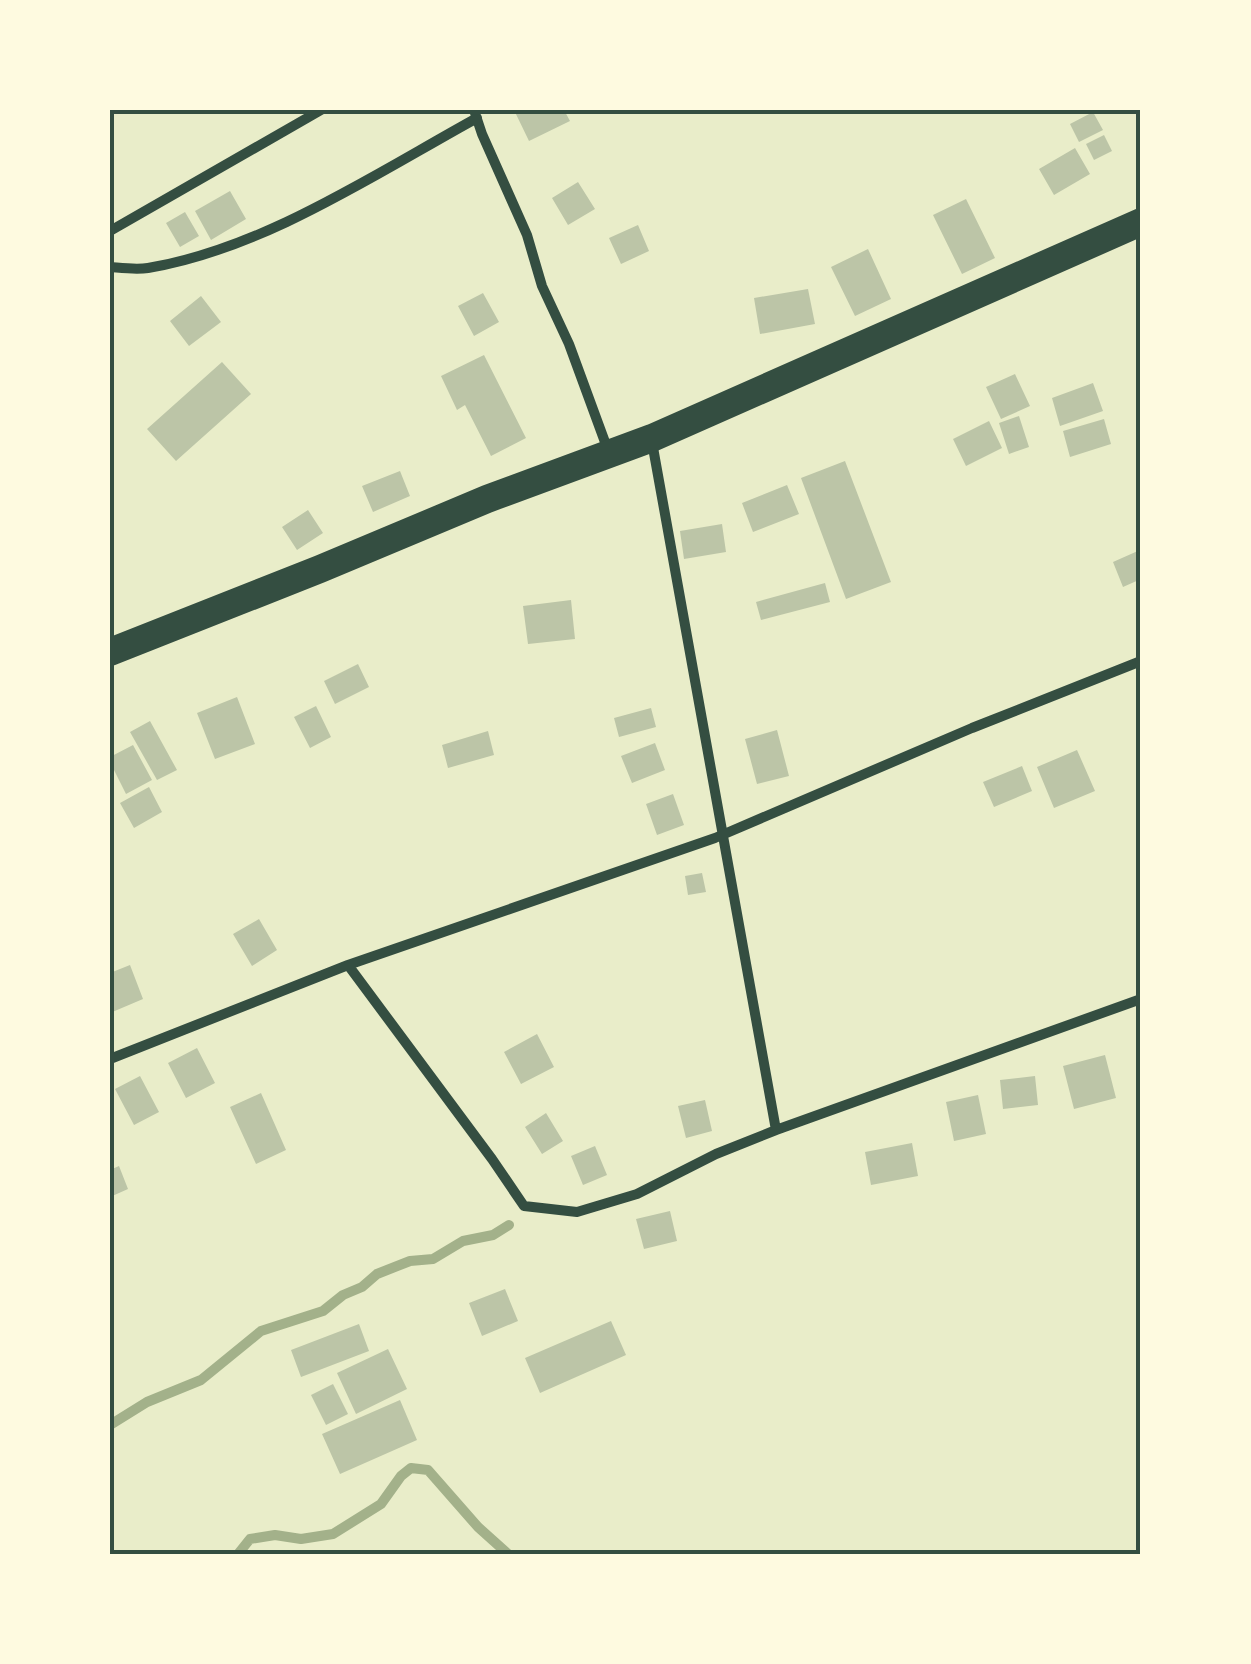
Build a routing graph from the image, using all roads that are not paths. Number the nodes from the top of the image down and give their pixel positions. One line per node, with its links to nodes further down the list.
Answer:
1 (321, 110): 4 (street)
2 (475, 114): 5 (street); 7 (street)
3 (1141, 222): 6 (highway)
4 (110, 231)
5 (110, 267)
6 (652, 438): 7 (highway); 10 (street)
7 (610, 454): 8 (highway)
8 (110, 652)
9 (1141, 661): 10 (street)
10 (724, 834): 11 (street); 14 (street)
11 (348, 964): 13 (street); 14 (street)
12 (1141, 999): 14 (street)
13 (110, 1060)
14 (776, 1130)

